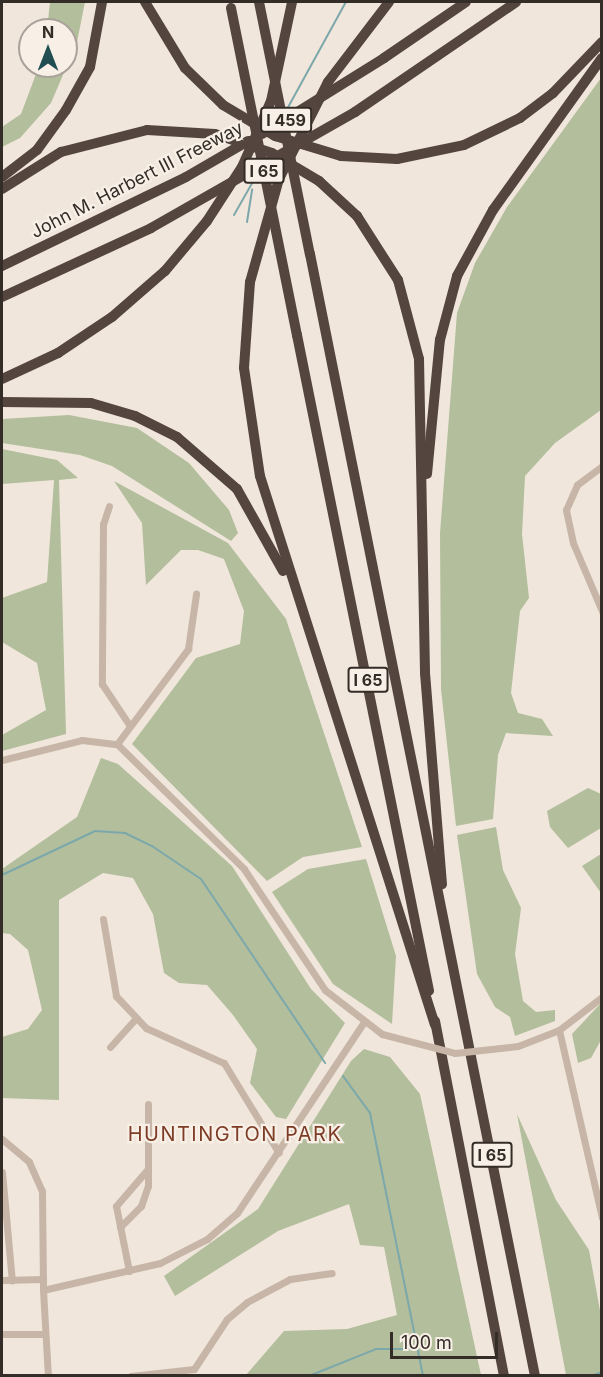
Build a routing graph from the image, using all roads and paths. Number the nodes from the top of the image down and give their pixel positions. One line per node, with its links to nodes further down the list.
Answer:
1 (102, 2): 11 (highway)
2 (145, 2): 9 (highway, bridge)
3 (259, 2): 27 (highway, I 65, bridge)
4 (292, 2): 15 (highway)
5 (389, 2): 22 (highway)
6 (466, 2): 13 (highway, John M. Harbert III Freeway / I 459, bridge)
7 (516, 2): 14 (highway, I 459, bridge)
8 (230, 5): 31 (highway, I 65, bridge)
9 (602, 42)
10 (602, 58): 18 (highway)
11 (2, 177)
12 (2, 189): 18 (highway, bridge)
13 (2, 266)
14 (2, 297)
15 (2, 379)
16 (2, 402): 22 (highway)
17 (602, 466): 21 (street)
18 (423, 501): 27 (highway)
19 (109, 506): 23 (street)
20 (196, 594): 23 (street)
21 (602, 611)
22 (303, 618): 31 (highway)
23 (130, 726): 24 (street)
24 (117, 744): 25 (street); 30 (street)
25 (2, 760)
26 (103, 919): 29 (street)
27 (447, 935): 53 (highway, I 65)
28 (602, 997): 32 (street)
29 (135, 1019): 33 (street); 36 (street)
30 (364, 1023): 32 (street, bridge); 36 (street)
31 (435, 1025): 52 (highway, I 65)
32 (559, 1030): 39 (street)
33 (110, 1047)
34 (148, 1104): 37 (street)
35 (2, 1139): 44 (street)
36 (279, 1153): 42 (street)
37 (147, 1170): 41 (street); 41 (street)
38 (2, 1172): 40 (street)
39 (602, 1218)
40 (5, 1227): 46 (street)
41 (120, 1227): 42 (street)
42 (129, 1271): 47 (street)
43 (332, 1273): 51 (street)
44 (43, 1279): 46 (street); 47 (street)
45 (2, 1280): 46 (street)
46 (12, 1281)
47 (43, 1290): 49 (street)
48 (2, 1334): 49 (street)
49 (42, 1334): 50 (street)
50 (48, 1376)
51 (131, 1376)
52 (504, 1376)
53 (535, 1376)

